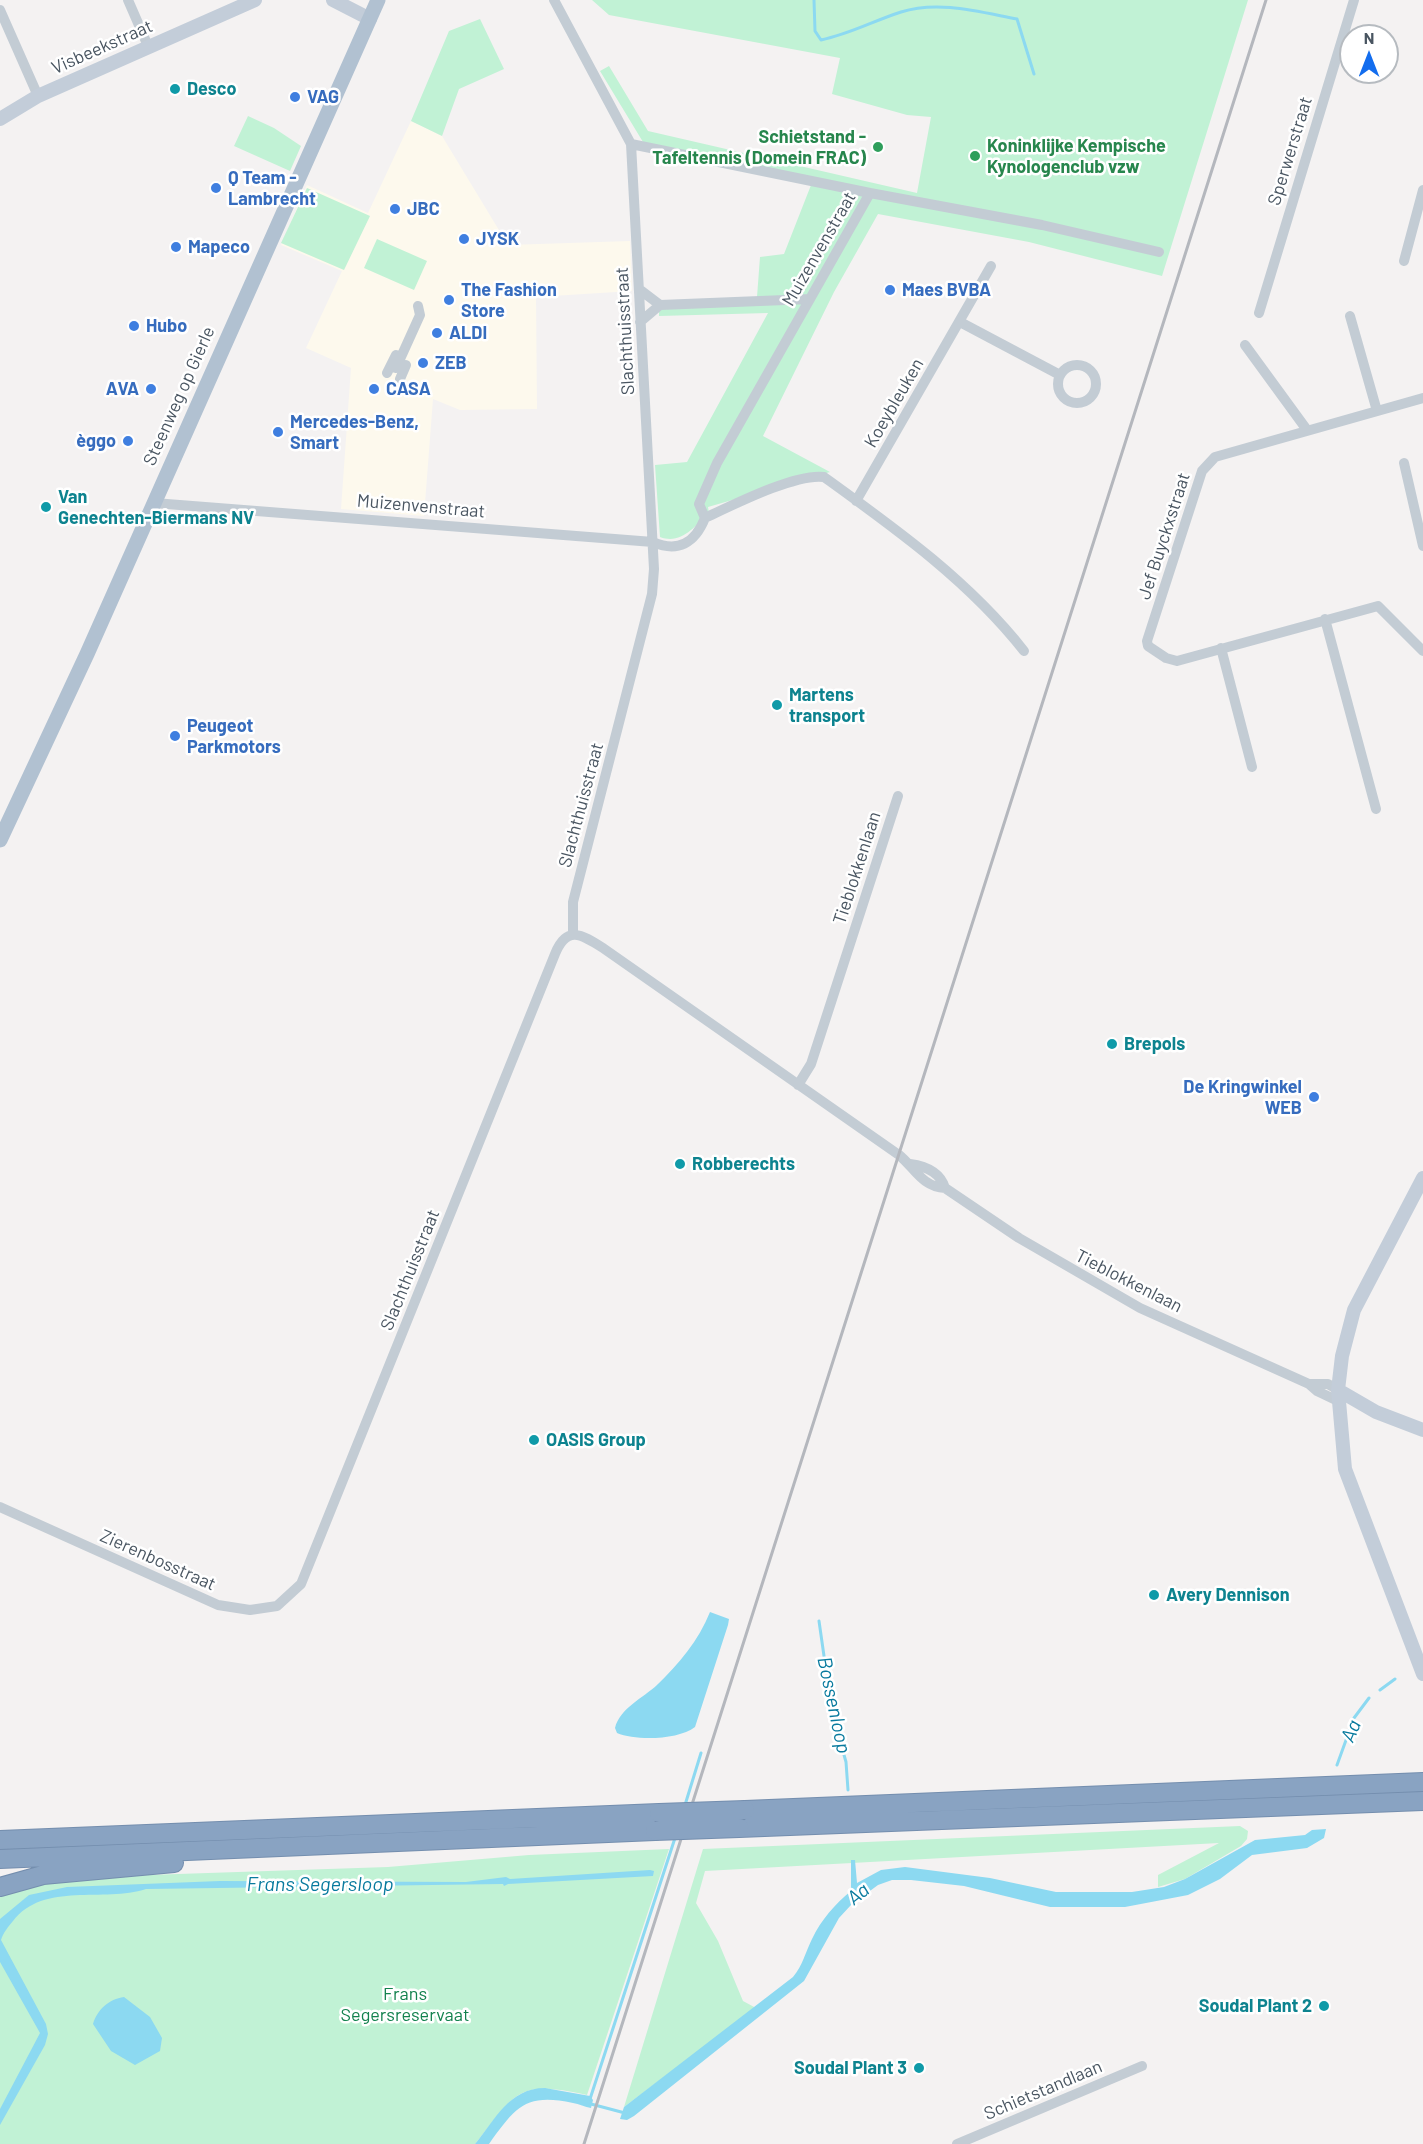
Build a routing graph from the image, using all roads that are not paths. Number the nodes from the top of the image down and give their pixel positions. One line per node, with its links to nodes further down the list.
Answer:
1 (128, 0): 9 (street)
2 (255, 0): 9 (street, Visbeekstraat)
3 (333, 0): 8 (street)
4 (378, 0): 8 (main road, Steenweg op Gierle)
5 (554, 0): 12 (street, Slachthuisstraat)
6 (1354, 0): 24 (street, Sperwerstraat)
7 (0, 10): 10 (street)
8 (370, 19): 37 (main road, Steenweg op Gierle)
9 (148, 46): 10 (street, Visbeekstraat)
10 (38, 96): 11 (street, Visbeekstraat)
11 (0, 119)
12 (631, 144): 13 (street); 14 (street, Slachthuisstraat)
13 (656, 149): 14 (street); 16 (street)
14 (632, 165): 20 (street, Slachthuisstraat)
15 (1423, 190): 18 (street)
16 (870, 193): 17 (street, Muizenvenstraat); 21 (street, Muizenvenstraat)
17 (1159, 252)
18 (1404, 261)
19 (991, 266): 26 (street, Koeybleuken)
20 (639, 290): 22 (street); 27 (street, Slachthuisstraat)
21 (810, 299): 22 (street); 38 (street, Muizenvenstraat)
22 (660, 305): 27 (street)
23 (418, 306): 29 (street)
24 (1258, 313)
25 (1350, 316): 33 (street)
26 (960, 321): 30 (street); 36 (street, Koeybleuken)
27 (640, 322): 39 (street, Slachthuisstraat)
28 (1245, 345): 34 (street)
29 (406, 359): 29 (street); 31 (street)
30 (1060, 375)
31 (400, 379)
32 (1423, 398): 33 (street, Jef Buyckxstraat)
33 (1377, 411): 34 (street, Jef Buyckxstraat)
34 (1307, 430): 42 (street, Jef Buyckxstraat)
35 (1404, 463): 40 (street)
36 (856, 501): 38 (street); 43 (street)
37 (154, 503): 39 (street, Muizenvenstraat); 48 (main road, Steenweg op Gierle)
38 (705, 518): 39 (street, Muizenvenstraat)
39 (653, 542): 49 (street, Slachthuisstraat)
40 (1423, 546)
41 (1325, 620): 42 (street, Jef Buyckxstraat); 44 (street, Jef Buyckxstraat); 47 (street)
42 (1221, 648): 45 (street)
43 (1024, 651)
44 (1423, 651)
45 (1252, 767)
46 (898, 796): 50 (street, Tieblokkenlaan)
47 (1376, 809)
48 (1, 834)
49 (573, 934): 50 (street, Tieblokkenlaan); 55 (street, Slachthuisstraat)
50 (798, 1085): 52 (street, Tieblokkenlaan)
51 (1423, 1178): 52 (street)
52 (1338, 1395): 53 (street); 56 (street)
53 (1423, 1430)
54 (0, 1507): 55 (street, Zierenbosstraat)
55 (301, 1584)
56 (1423, 1674)
57 (1423, 1782): 59 (highway, bridge)
58 (1423, 1801): 60 (highway, bridge)
59 (0, 1840)
60 (214, 1849): 61 (highway); 62 (highway)
61 (0, 1859)
62 (0, 1887)
63 (1142, 2066): 64 (street, Schietstandlaan)
64 (957, 2144)

